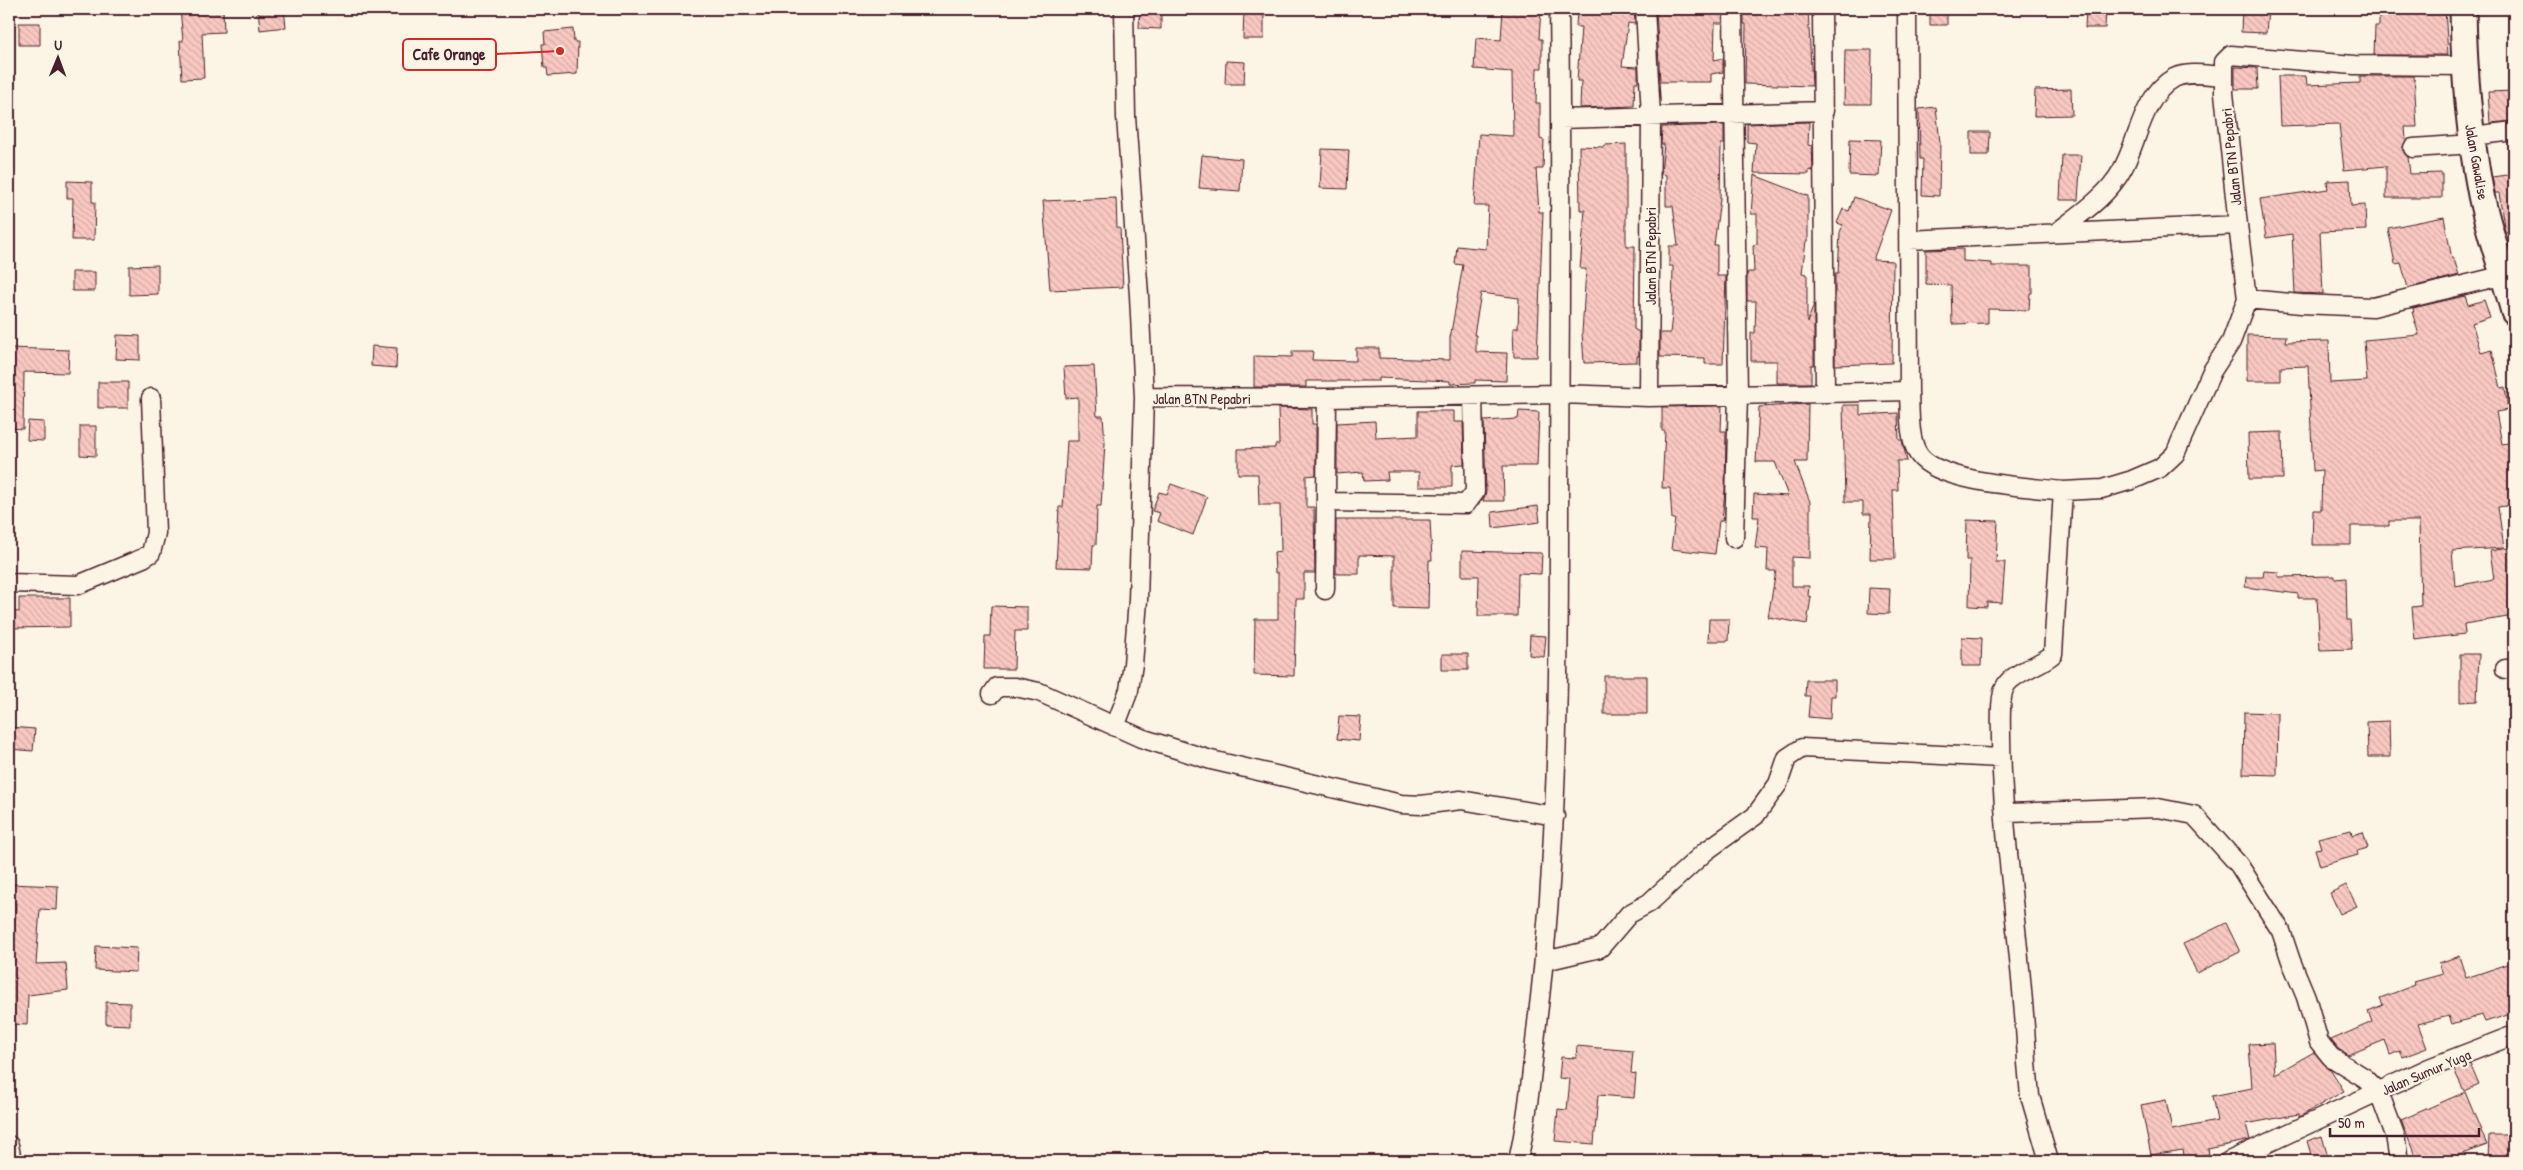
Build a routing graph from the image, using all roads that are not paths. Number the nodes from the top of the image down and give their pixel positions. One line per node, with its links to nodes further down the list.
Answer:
1 (1124, 9): 30 (street, Jalan BTN Pepabri)
2 (1559, 9): 13 (street)
3 (1645, 9): 12 (street, Jalan BTN Pepabri)
4 (1733, 9): 11 (street)
5 (1822, 9): 10 (street)
6 (1907, 9): 19 (street)
7 (2463, 9): 8 (street, Jalan Gawalise)
8 (2464, 66): 9 (street); 15 (street, Jalan Gawalise)
9 (2223, 76): 17 (street, Jalan BTN Pepabri); 18 (street)
10 (1824, 111): 11 (street); 24 (street)
11 (1733, 113): 12 (street); 26 (street)
12 (1650, 114): 13 (street); 28 (street, Jalan BTN Pepabri)
13 (1561, 119): 25 (street)
14 (2514, 131): 15 (street)
15 (2472, 140): 16 (street); 20 (street, Jalan Gawalise)
16 (2412, 148)
17 (2238, 225): 18 (street, Jalan BTN Pepabri); 21 (street)
18 (2056, 233): 19 (street, Jalan BTN Pepabri)
19 (1908, 240): 23 (street)
20 (2505, 275): 21 (street); 22 (street, Jalan Gawalise)
21 (2247, 299): 32 (street)
22 (2514, 312)
23 (1909, 391): 24 (street, Jalan BTN Pepabri); 32 (street)
24 (1825, 392): 26 (street, Jalan BTN Pepabri)
25 (1559, 394): 27 (street, Jalan BTN Pepabri); 28 (street, Jalan BTN Pepabri); 41 (street)
26 (1738, 395): 28 (street, Jalan BTN Pepabri); 34 (street)
27 (1473, 396): 31 (street, Jalan BTN Pepabri); 33 (street)
28 (1649, 397)
29 (151, 398): 35 (street)
30 (1144, 398): 31 (street, Jalan BTN Pepabri); 38 (street)
31 (1327, 398): 33 (street)
32 (2064, 491): 39 (street)
33 (1326, 502): 36 (street)
34 (1734, 538)
35 (9, 583)
36 (1325, 590)
37 (992, 694): 38 (street)
38 (1115, 727): 41 (street)
39 (2001, 758): 40 (street); 42 (street)
40 (2006, 813): 44 (street); 48 (street)
41 (1555, 816): 42 (street)
42 (1545, 961): 47 (street)
43 (2514, 1035): 44 (street, Jalan Sumur Yuga)
44 (2378, 1092): 49 (street, Jalan Sumur Yuga); 50 (street)
45 (9, 1145): 46 (street)
46 (12, 1161)
47 (1518, 1161)
48 (2049, 1161)
49 (2229, 1161)
50 (2399, 1161)

